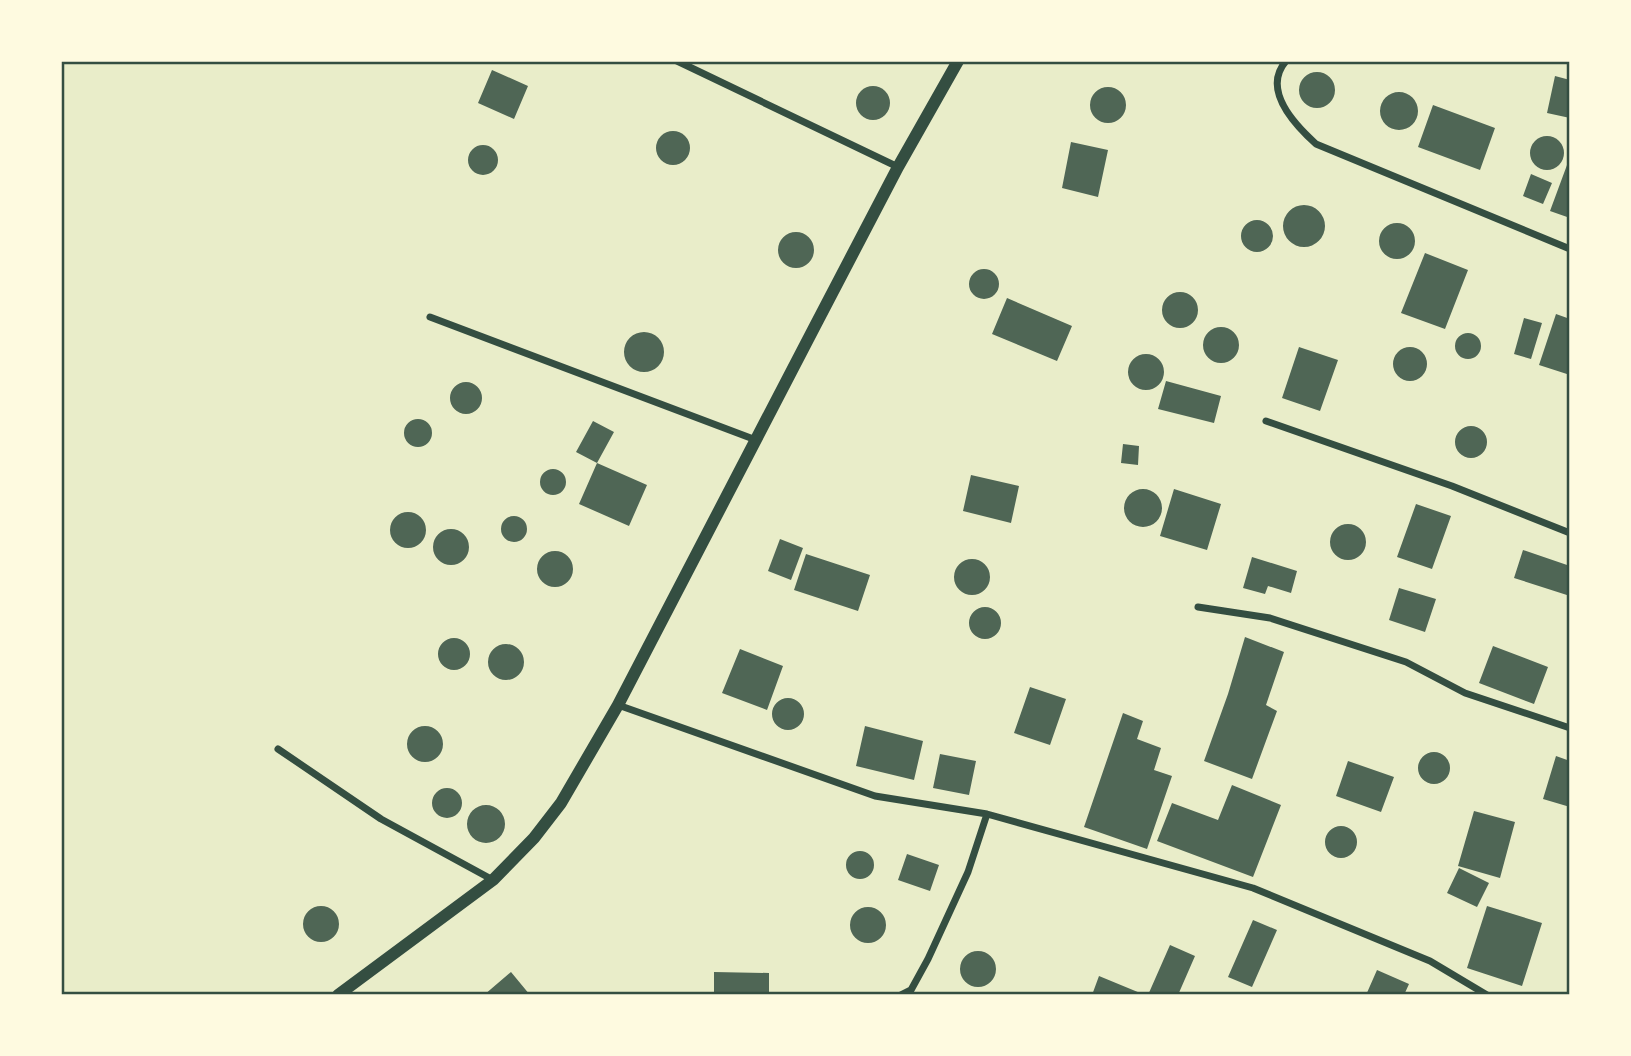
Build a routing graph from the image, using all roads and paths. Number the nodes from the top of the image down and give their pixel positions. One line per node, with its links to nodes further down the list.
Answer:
1 (677, 61): 4 (street)
2 (958, 61): 4 (street)
3 (1286, 61): 5 (street)
4 (898, 167): 8 (street)
5 (1570, 249)
6 (430, 317): 8 (street)
7 (1266, 421): 9 (street)
8 (756, 440): 11 (street)
9 (1570, 533)
10 (1198, 607): 12 (street)
11 (618, 705): 14 (street); 15 (street)
12 (1570, 728)
13 (278, 750): 15 (street)
14 (988, 814): 17 (street); 18 (street)
15 (493, 880): 16 (street)
16 (338, 995)
17 (901, 995)
18 (1487, 995)

